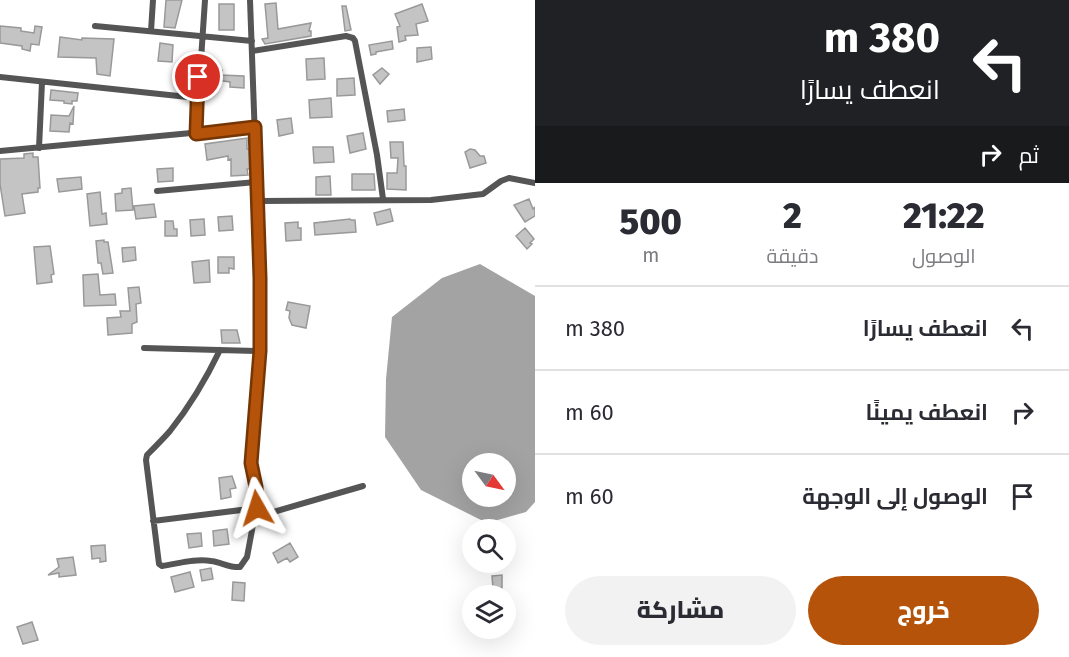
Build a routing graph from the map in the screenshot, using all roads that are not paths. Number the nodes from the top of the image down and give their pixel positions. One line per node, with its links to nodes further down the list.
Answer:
1 (153, 0): 5 (street)
2 (205, 0): 6 (street)
3 (250, 0): 7 (street)
4 (95, 26): 5 (street)
5 (151, 31): 6 (street)
6 (201, 35): 7 (street); 11 (street)
7 (252, 41): 8 (street)
8 (252, 51): 12 (street); 19 (street)
9 (0, 77): 10 (street)
10 (42, 82): 11 (street); 14 (street)
11 (197, 98): 13 (street)
12 (255, 127): 13 (street); 16 (street)
13 (196, 134): 14 (street)
14 (39, 148): 15 (street)
15 (0, 151)
16 (257, 182): 18 (street); 20 (street)
17 (535, 183): 19 (street)
18 (157, 190)
19 (383, 199): 20 (street)
20 (258, 201): 23 (street)
21 (144, 348): 22 (street)
22 (220, 350): 23 (street); 27 (street)
23 (260, 351): 25 (street)
24 (363, 486): 26 (street)
25 (257, 508): 26 (street); 27 (street)
26 (256, 517): 27 (street)
27 (153, 521)

